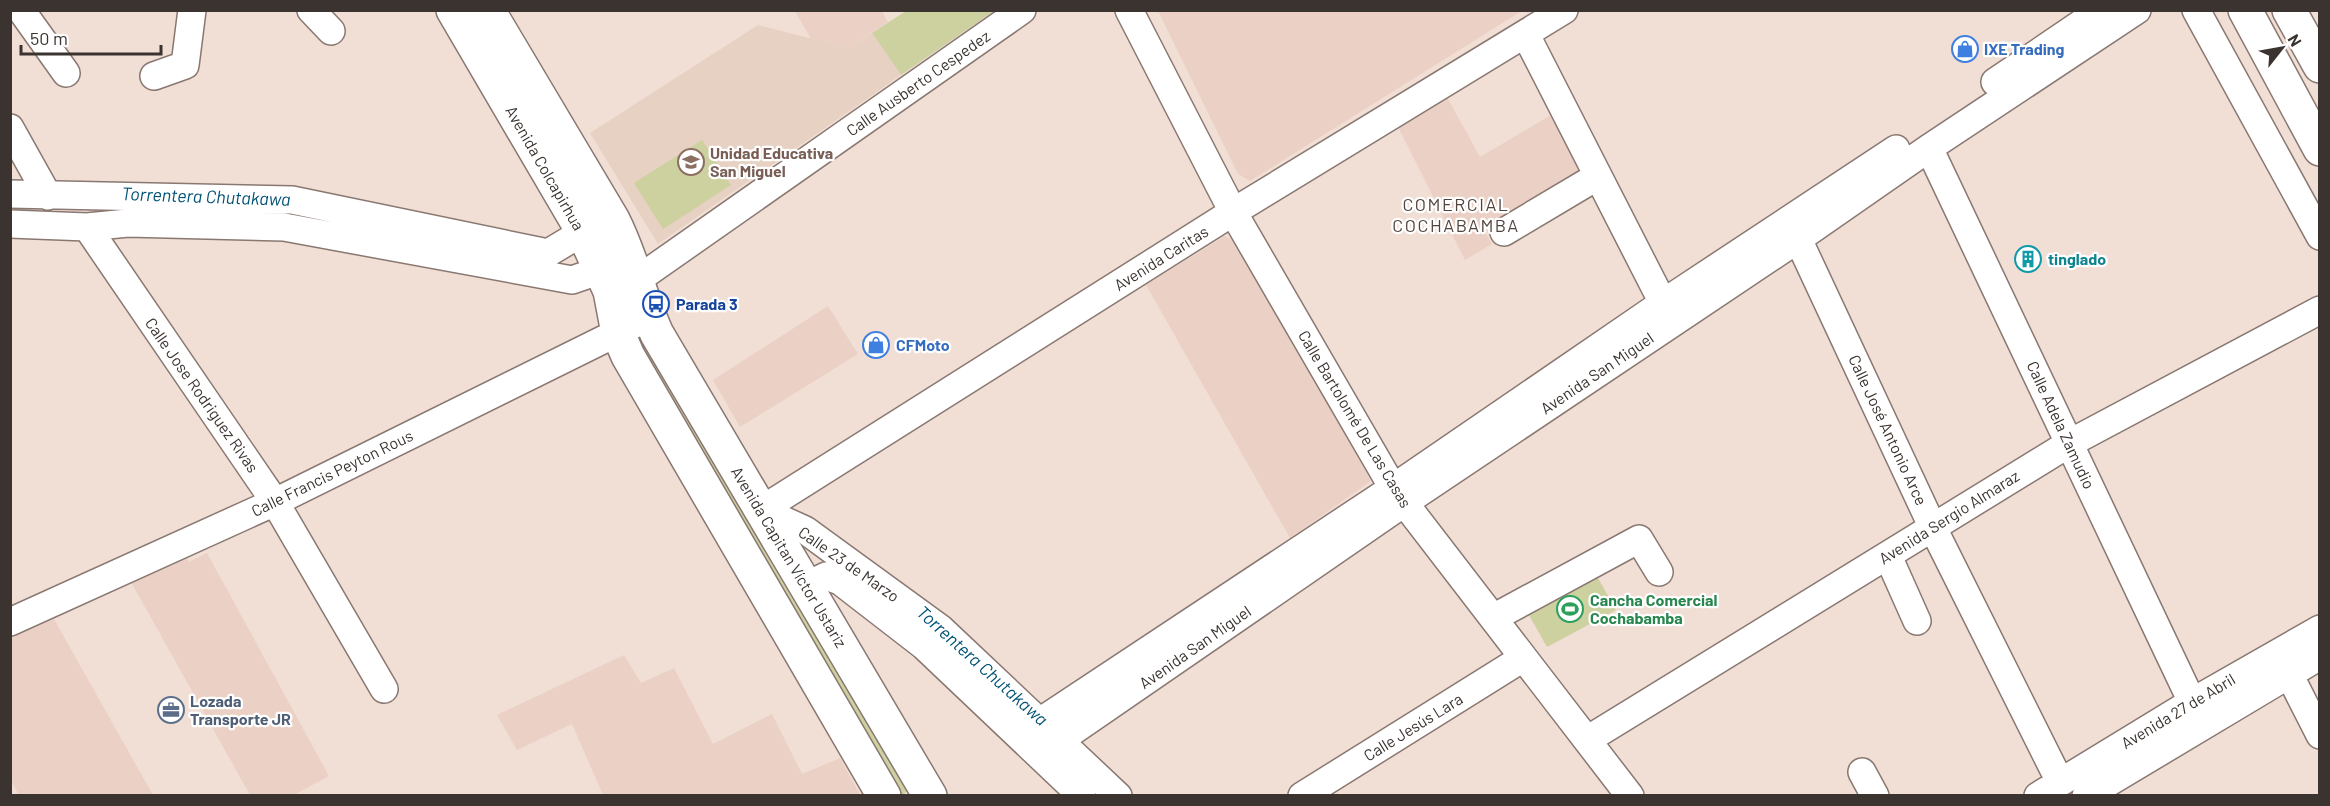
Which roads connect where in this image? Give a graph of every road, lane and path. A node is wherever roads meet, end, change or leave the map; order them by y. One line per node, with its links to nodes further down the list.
1 (21, 10): 17 (street)
2 (192, 10): 18 (street)
3 (310, 10): 14 (street)
4 (453, 10): 28 (main road, Avenida Colcapirhua)
5 (488, 10): 33 (main road, Avenida Colcapirhua)
6 (1022, 10): 33 (street, Calle Ausberto Cespedez)
7 (1129, 10): 25 (street, Calle Bartolomé De Las Casas)
8 (1564, 10): 15 (street, Avenida Caritas)
9 (2101, 10): 34 (street, Avenida San Miguel)
10 (2137, 10): 20 (street, Avenida San Miguel)
11 (2196, 10): 30 (street)
12 (2245, 10): 21 (main road)
13 (2289, 10): 16 (main road)
14 (331, 31)
15 (1526, 35): 22 (street); 25 (street, Avenida Caritas)
16 (2319, 66)
17 (66, 73)
18 (154, 76)
19 (10, 128): 24 (street)
20 (1929, 148): 31 (street, Avenida San Miguel); 38 (street, Calle Adela Zamudio)
21 (2319, 149)
22 (1598, 176): 29 (street); 34 (street)
23 (10, 194): 24 (street)
24 (48, 196): 28 (street)
25 (1233, 212): 39 (street, Calle Bartolomé De Las Casas); 41 (street, Avenida Caritas)
26 (10, 224): 27 (street)
27 (87, 227): 32 (street); 40 (street, Calle Jose Rodriguez Rivas)
28 (583, 232): 32 (main road, Avenida Colcapirhua)
29 (1504, 232)
30 (2319, 236)
31 (1798, 239): 39 (street, Avenida San Miguel); 42 (street, Calle José Antonio Arce)
32 (601, 270): 37 (main road, Avenida Colcapirhua)
33 (638, 280): 36 (main road, Avenida Colcapirhua)
34 (1663, 303): 39 (street, Avenida San Miguel)
35 (2319, 310): 38 (street, Avenida Sergio Almaraz)
36 (649, 317): 37 (street, Calle Francis Peyton Rous); 41 (main road, Avenida Capitan Víctor Ustariz)
37 (618, 333): 40 (street, Calle Francis Peyton Rous); 61 (main road)
38 (2070, 443): 42 (street, Avenida Sergio Almaraz); 54 (street, Calle Adela Zamudio)
39 (1398, 496): 46 (street, Calle Bartolomé De Las Casas); 55 (street, Avenida San Miguel); 57 (street, Avenida San Miguel)
40 (275, 502): 48 (street, Calle Francis Peyton Rous); 53 (street, Calle Jose Rodriguez Rivas)
41 (760, 510): 45 (main road, Avenida Capitan Víctor Ustariz); 55 (street, Calle 23 de Marzo)
42 (1933, 528): 43 (street, Avenida Sergio Almaraz); 60 (street, Calle José Antonio Arce)
43 (1888, 556): 47 (street); 58 (street, Avenida Sergio Almaraz)
44 (1659, 573): 46 (street)
45 (806, 586): 62 (main road, Avenida Capitan Víctor Ustariz); 63 (street)
46 (1493, 618): 51 (street, Calle Bartolomé De Las Casas)
47 (1917, 621)
48 (10, 622)
49 (2319, 628): 54 (street, Avenida 27 de Abril)
50 (2319, 656): 52 (street, Avenida 27 de Abril)
51 (1523, 658): 58 (street, Calle Bartolomé De Las Casas); 65 (street, Calle Jesús Lara)
52 (2289, 674): 56 (street); 68 (street, Avenida 27 de Abril)
53 (384, 689)
54 (2192, 702): 60 (street, Avenida 27 de Abril)
55 (1041, 721): 57 (street, Calle 23 de Marzo)
56 (2319, 735)
57 (1060, 740): 64 (street, Calle 23 de Marzo)
58 (1587, 740): 66 (street, Calle Bartolomé De Las Casas)
59 (1862, 772): 67 (street)
60 (2049, 789)
61 (884, 795)
62 (930, 795)
63 (1082, 795)
64 (1118, 795)
65 (1302, 795)
66 (1630, 795)
67 (1875, 795)
68 (2086, 795)

